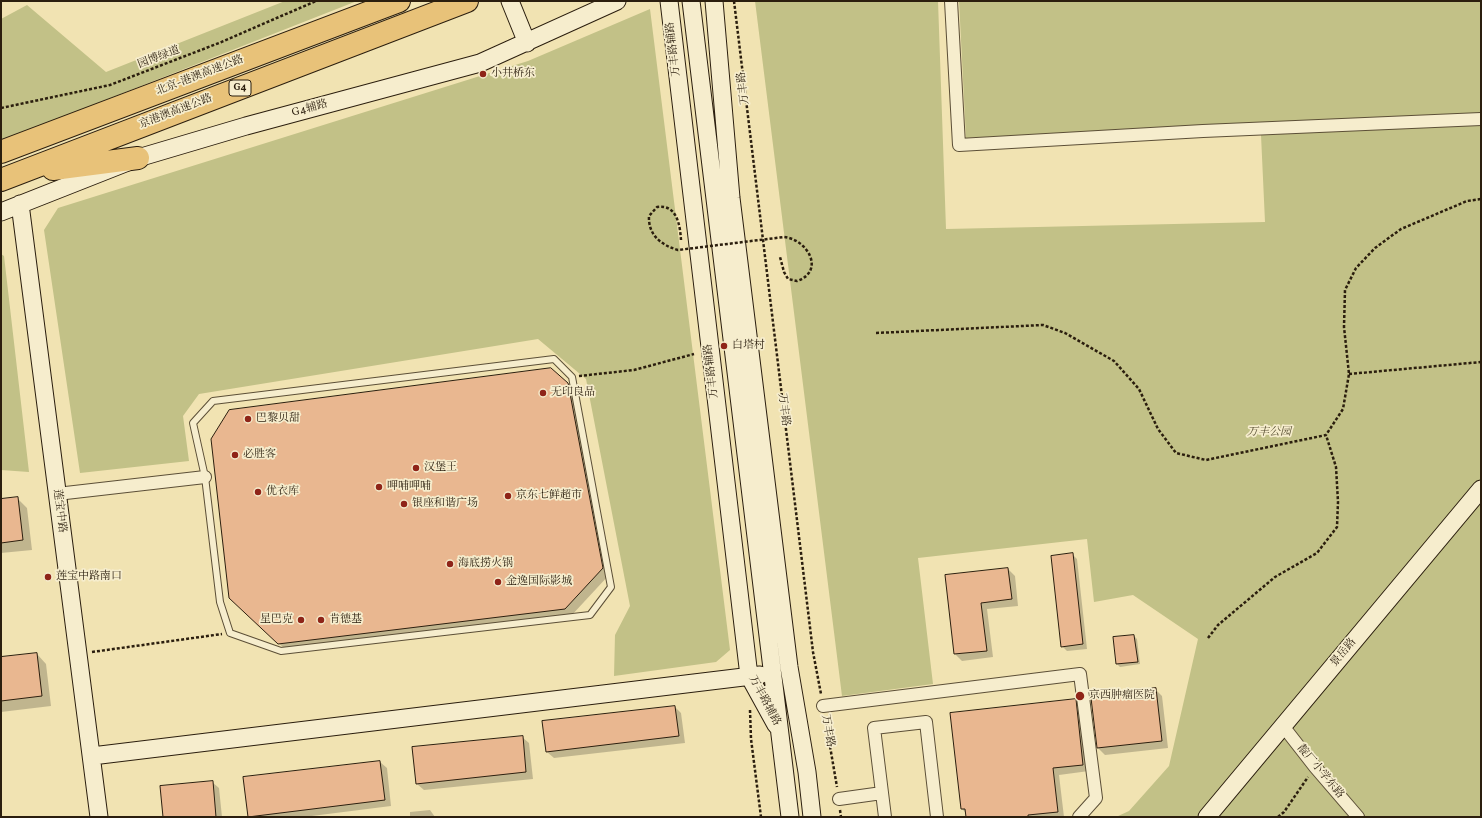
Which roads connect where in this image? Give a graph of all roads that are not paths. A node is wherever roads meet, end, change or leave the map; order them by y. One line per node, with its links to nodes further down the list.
1 (398, 1): 11 (highway, 北京-港澳高速公路 / G4)
2 (510, 1): 9 (street)
3 (617, 1): 9 (street, G4辅路)
4 (669, 1): 20 (street, 万丰路辅路)
5 (691, 1): 19 (street)
6 (714, 1): 29 (street, 万丰路)
7 (951, 1): 10 (street)
8 (465, 2): 13 (highway, 京港澳高速公路 / G4)
9 (527, 43): 12 (street, G4辅路)
10 (1481, 119)
11 (1, 152)
12 (138, 158): 13 (highway); 14 (street, G4辅路)
13 (8, 177)
14 (20, 204): 15 (street, G4辅路); 18 (street, 莲宝中路)
15 (1, 212)
16 (205, 477): 16 (lane); 18 (street)
17 (1481, 489): 22 (street, 景岳路)
18 (57, 494): 24 (street, 莲宝中路)
19 (774, 674): 20 (street); 23 (street)
20 (749, 676): 23 (street, 万丰路辅路); 24 (street)
21 (823, 706): 32 (street)
22 (1283, 726): 33 (street, 景岳路); 34 (street, 靛厂小学东路)
23 (781, 733): 28 (street)
24 (92, 756): 27 (street, 莲宝中路)
25 (882, 793): 26 (street); 30 (street); 31 (street)
26 (839, 799)
27 (99, 817)
28 (790, 817)
29 (812, 817)
30 (885, 817)
31 (937, 817)
32 (1079, 817)
33 (1207, 817)
34 (1358, 817)

